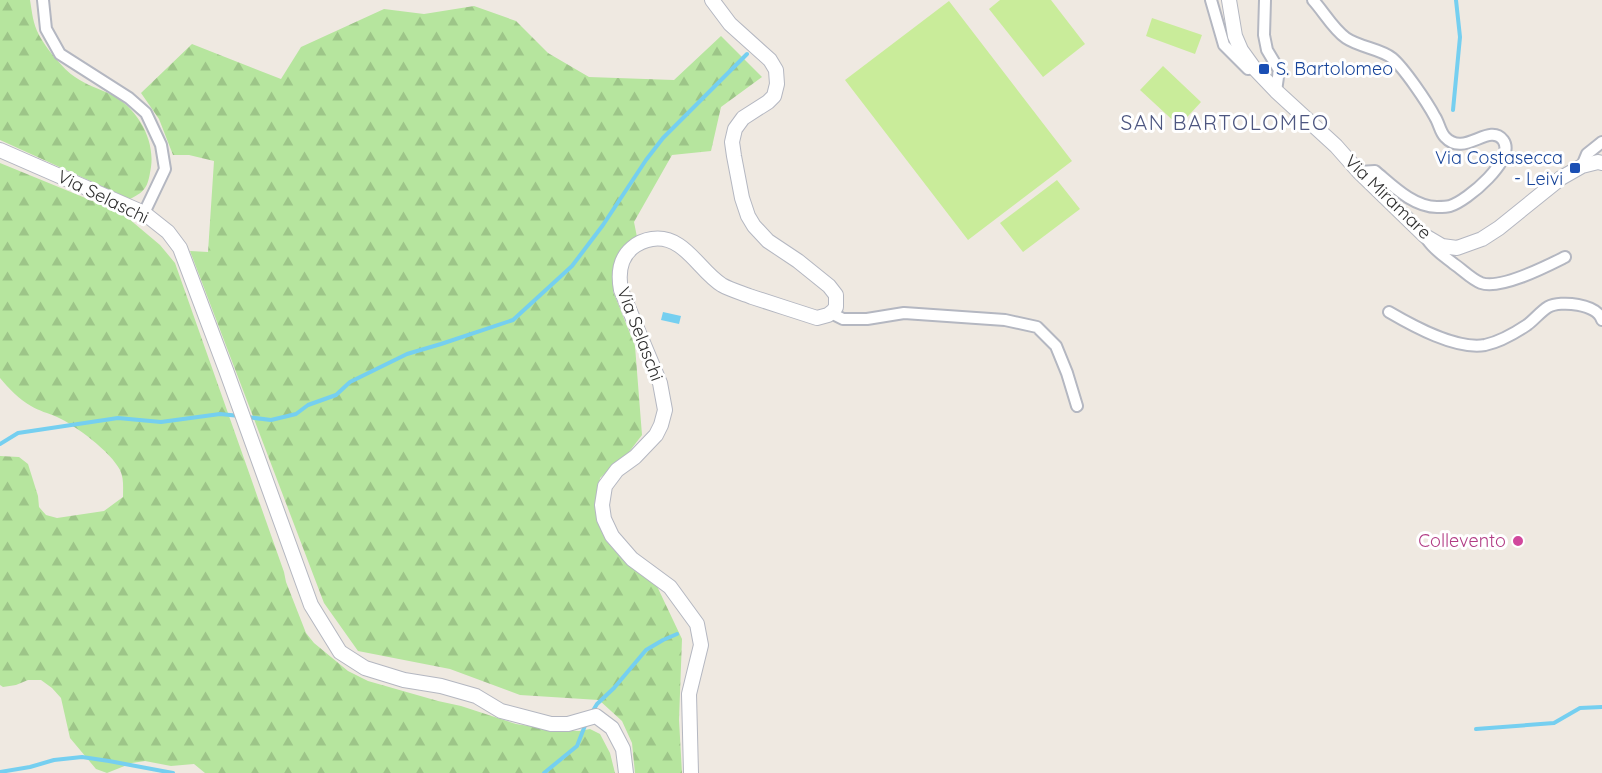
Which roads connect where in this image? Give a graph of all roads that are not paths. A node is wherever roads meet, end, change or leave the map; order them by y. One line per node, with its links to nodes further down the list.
1 (43, 0): 14 (street)
2 (712, 0): 18 (street)
3 (1211, 0): 7 (street)
4 (1229, 0): 7 (street, Via Miramare)
5 (1265, 0): 8 (street)
6 (1313, 0): 13 (street)
7 (1254, 68): 8 (street, Via Miramare)
8 (1276, 91): 13 (street, Via Miramare)
9 (1602, 142): 12 (street)
10 (0, 150): 14 (street, Via Selaschi)
11 (1602, 163): 12 (street, Via Miramare)
12 (1582, 166): 15 (street, Via Miramare)
13 (1359, 172): 15 (street, Via Miramare)
14 (144, 213): 21 (street, Via Selaschi)
15 (1425, 236): 16 (street)
16 (1565, 257)
17 (1389, 312): 19 (street)
18 (831, 313): 20 (street); 22 (street, Via Selaschi)
19 (1602, 320)
20 (1077, 406)
21 (626, 773)
22 (691, 773)

